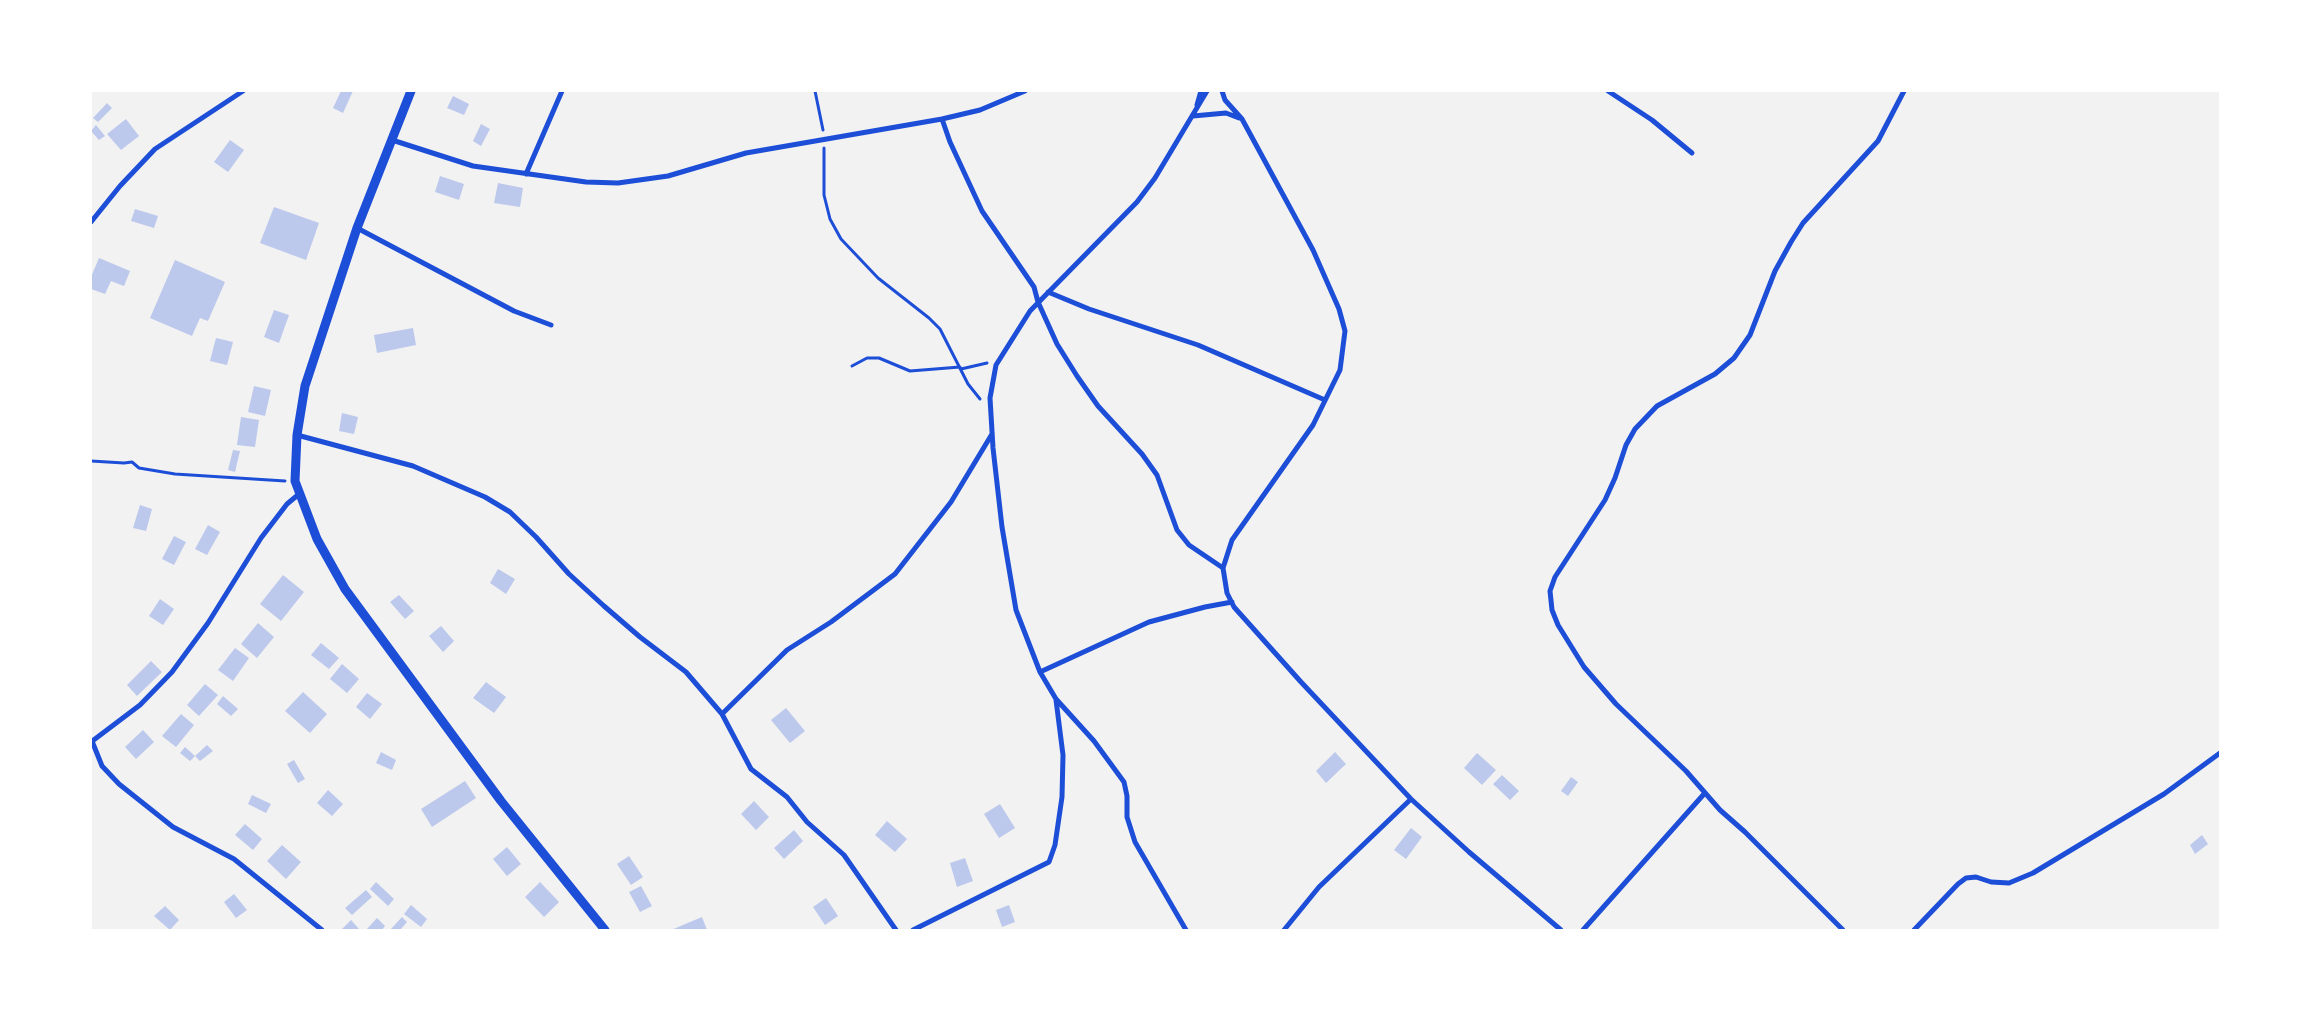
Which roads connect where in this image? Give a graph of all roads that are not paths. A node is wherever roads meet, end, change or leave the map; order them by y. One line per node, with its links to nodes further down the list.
1 (242, 91): 16 (street)
2 (411, 91): 13 (street)
3 (562, 91): 15 (street)
4 (1025, 91): 11 (street)
5 (1201, 91): 10 (street)
6 (1207, 91): 10 (street)
7 (1222, 91): 12 (street)
8 (1608, 91): 14 (street)
9 (1904, 91): 32 (street)
10 (1193, 116): 12 (street); 18 (street)
11 (942, 119): 15 (street); 19 (street)
12 (1242, 119): 21 (street)
13 (392, 140): 15 (street); 17 (street)
14 (1692, 153)
15 (526, 174)
16 (91, 222)
17 (357, 228): 20 (street); 23 (street)
18 (1048, 292): 19 (street); 21 (street)
19 (1038, 302): 22 (street); 25 (street)
20 (551, 325)
21 (1325, 400): 25 (street)
22 (992, 434): 27 (street); 29 (street)
23 (297, 435): 24 (street); 29 (street)
24 (299, 494): 30 (street); 35 (street)
25 (1223, 568): 26 (street)
26 (1232, 602): 27 (street); 33 (street)
27 (1040, 672): 28 (street)
28 (1056, 699): 37 (street); 38 (street)
29 (722, 714): 36 (street)
30 (92, 741): 34 (street)
31 (2220, 754): 43 (street)
32 (1704, 794): 41 (street); 42 (street)
33 (1411, 799): 39 (street); 40 (street)
34 (322, 930)
35 (605, 930)
36 (896, 930)
37 (913, 930)
38 (1186, 930)
39 (1284, 930)
40 (1561, 930)
41 (1583, 930)
42 (1843, 930)
43 (1914, 930)

